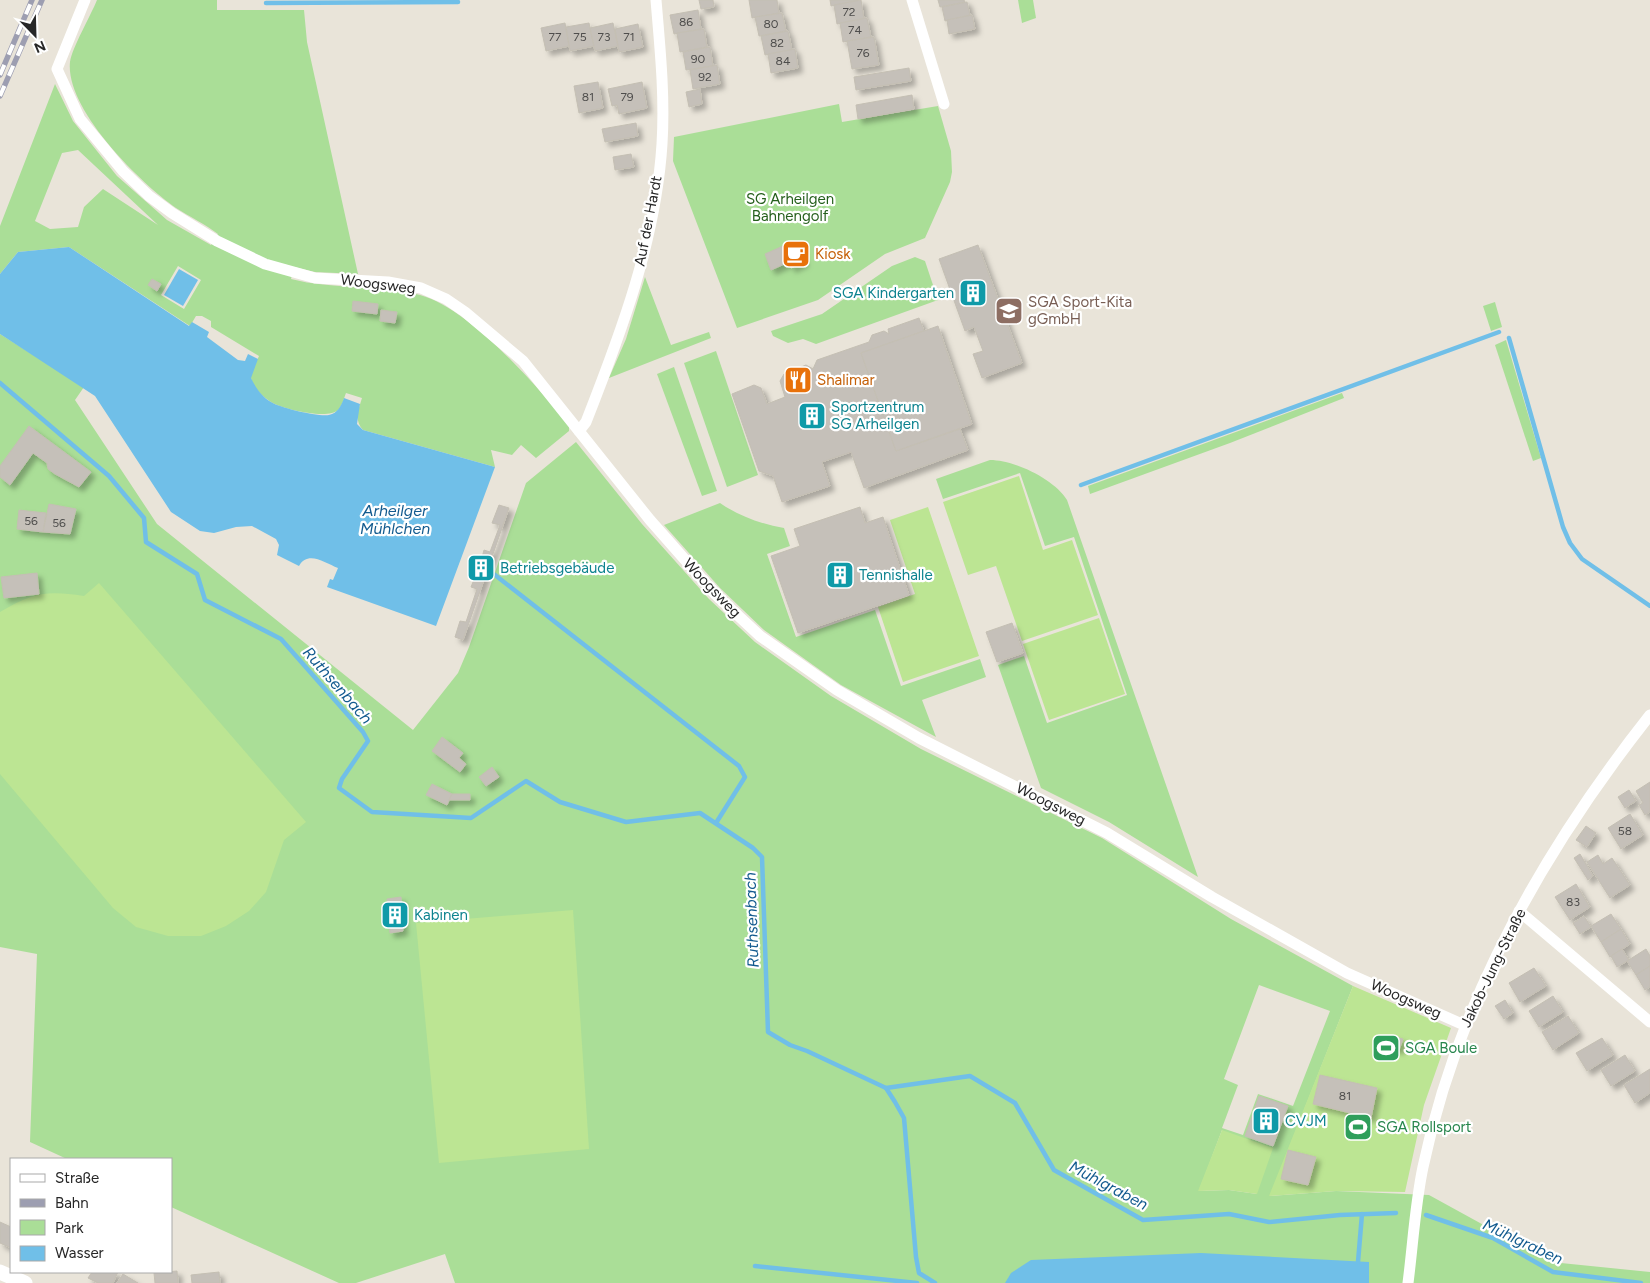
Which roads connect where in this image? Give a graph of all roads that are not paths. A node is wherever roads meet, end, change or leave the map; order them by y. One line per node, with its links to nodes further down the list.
1 (86, 0): 5 (street, Woogsweg)
2 (656, 0): 5 (street, Auf der Hardt)
3 (912, 0): 4 (street)
4 (944, 104)
5 (579, 431): 9 (street, Woogsweg)
6 (1650, 715): 7 (street, Jakob-Jung-Straße)
7 (1519, 911): 8 (street); 9 (street, Jakob-Jung-Straße)
8 (1650, 1022)
9 (1464, 1025): 12 (street, Jakob-Jung-Straße)
10 (0, 1272): 11 (street)
11 (25, 1283)
12 (1408, 1283)

